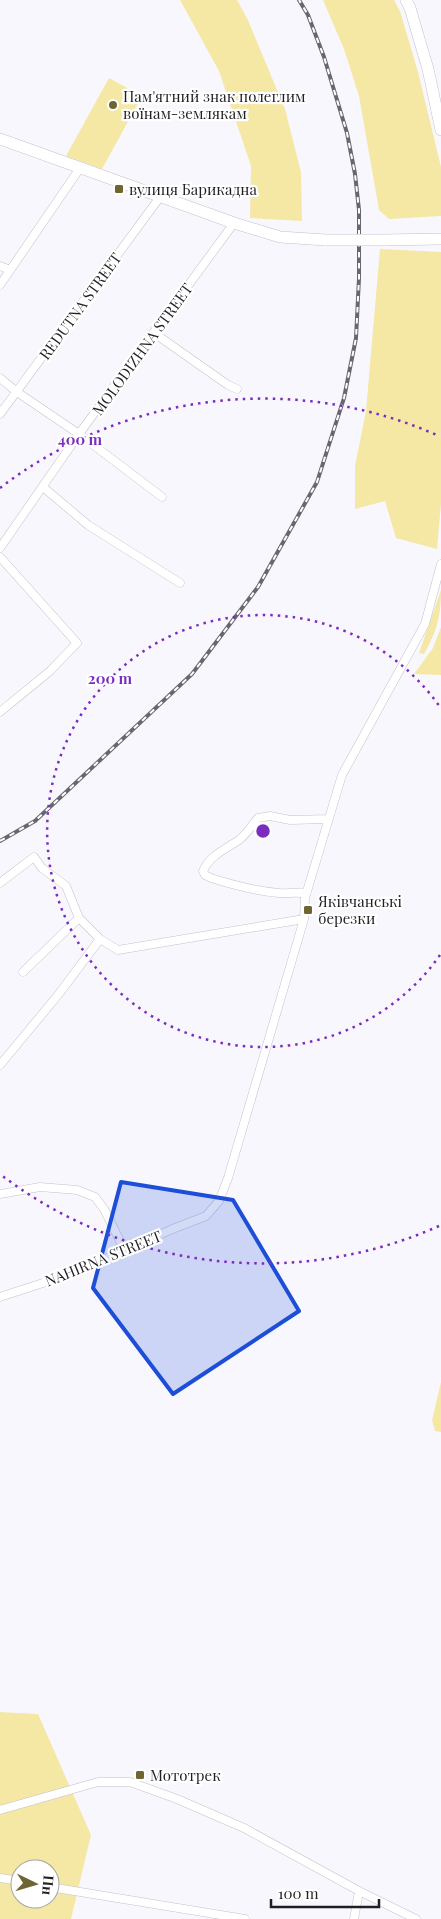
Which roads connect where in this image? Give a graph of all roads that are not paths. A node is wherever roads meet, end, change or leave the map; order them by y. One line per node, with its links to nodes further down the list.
1 (406, 0): 2 (street)
2 (441, 130)
3 (0, 139): 4 (street)
4 (80, 168): 5 (street); 9 (street)
5 (160, 197): 6 (street); 14 (street, REDUTNA STREET)
6 (234, 223): 7 (street, bridge); 11 (street, MOLODIZHNA STREET)
7 (441, 239)
8 (0, 266): 9 (street)
9 (10, 270): 10 (street)
10 (0, 285)
11 (154, 333): 13 (street); 16 (street, MOLODIZHNA STREET)
12 (0, 378): 14 (street)
13 (237, 389)
14 (17, 392): 15 (street, REDUTNA STREET); 16 (street)
15 (0, 414)
16 (79, 434): 17 (street, MOLODIZHNA STREET); 18 (street)
17 (43, 487): 19 (street, MOLODIZHNA STREET); 22 (street)
18 (162, 497)
19 (0, 548)
20 (0, 557): 23 (street)
21 (441, 564): 24 (street)
22 (180, 583)
23 (0, 712)
24 (328, 819): 26 (street); 26 (street)
25 (0, 883): 27 (street)
26 (306, 894): 28 (street)
27 (78, 918): 29 (street); 30 (street)
28 (304, 918): 29 (street); 33 (street, NAHIRNA STREET)
29 (100, 939): 31 (street)
30 (24, 972)
31 (0, 1066)
32 (0, 1194): 33 (street)
33 (125, 1252): 34 (street, NAHIRNA STREET)
34 (0, 1297)
35 (0, 1810): 37 (street)
36 (60, 1889): 38 (street)
37 (359, 1891): 39 (street); 40 (street)
38 (245, 1919)
39 (354, 1919)
40 (416, 1919)

